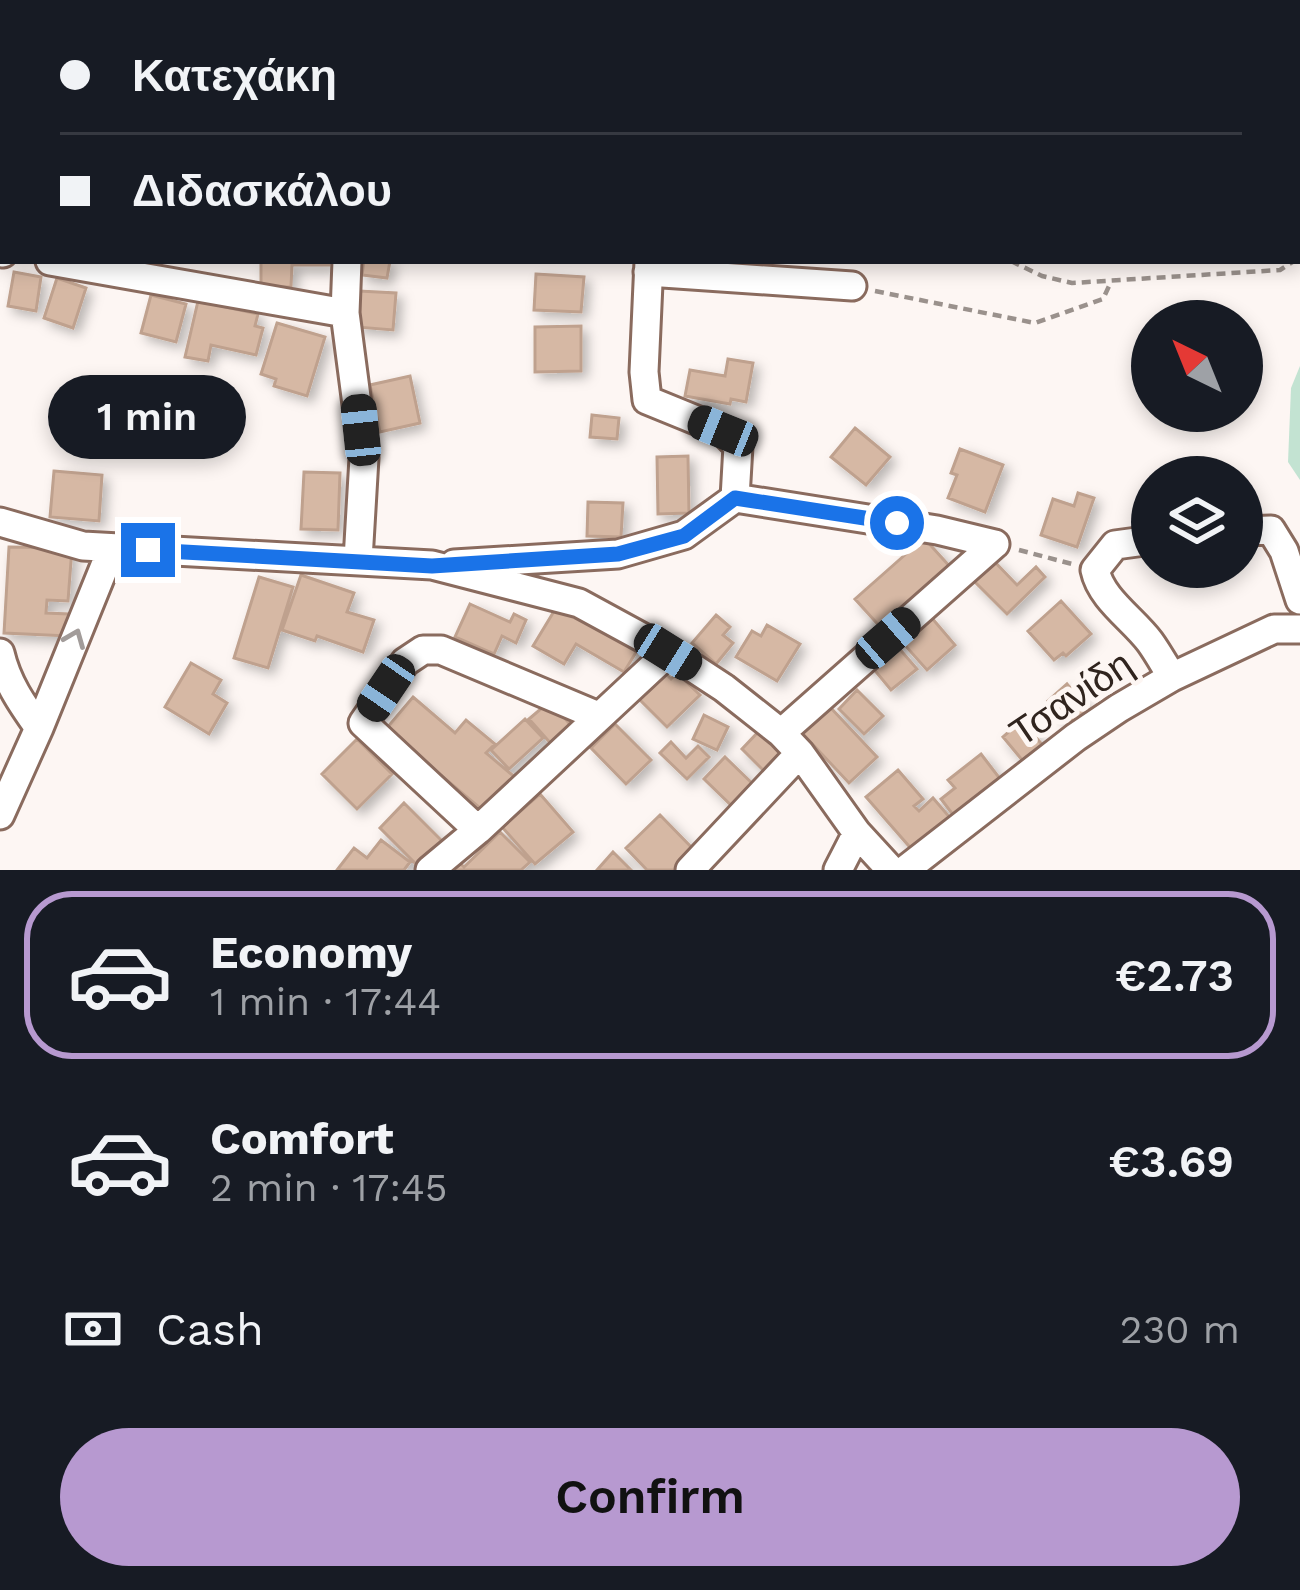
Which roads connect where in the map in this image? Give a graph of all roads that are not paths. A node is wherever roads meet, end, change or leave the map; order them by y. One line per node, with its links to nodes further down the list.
1 (67, 264): 5 (street)
2 (347, 264): 5 (street)
3 (649, 266): 4 (street); 6 (street)
4 (852, 286)
5 (345, 313): 11 (street)
6 (735, 498): 12 (street); 20 (street)
7 (0, 522): 10 (street)
8 (1263, 530): 13 (street)
9 (1131, 543): 17 (street)
10 (112, 548): 11 (street); 19 (street, one-way to 10)
11 (358, 560): 12 (street)
12 (432, 566): 15 (street)
13 (1300, 600)
14 (1300, 629): 17 (street, Τσανίδη)
15 (668, 652): 18 (street); 20 (street)
16 (0, 653): 19 (street)
17 (1172, 677): 28 (street, Τσανίδη)
18 (598, 716): 22 (street); 22 (street)
19 (39, 728): 21 (street)
20 (791, 743): 23 (street); 25 (street)
21 (0, 814)
22 (478, 830): 24 (street)
23 (856, 833): 26 (street); 27 (street)
24 (430, 870)
25 (690, 870)
26 (838, 870)
27 (891, 870)
28 (905, 870)

